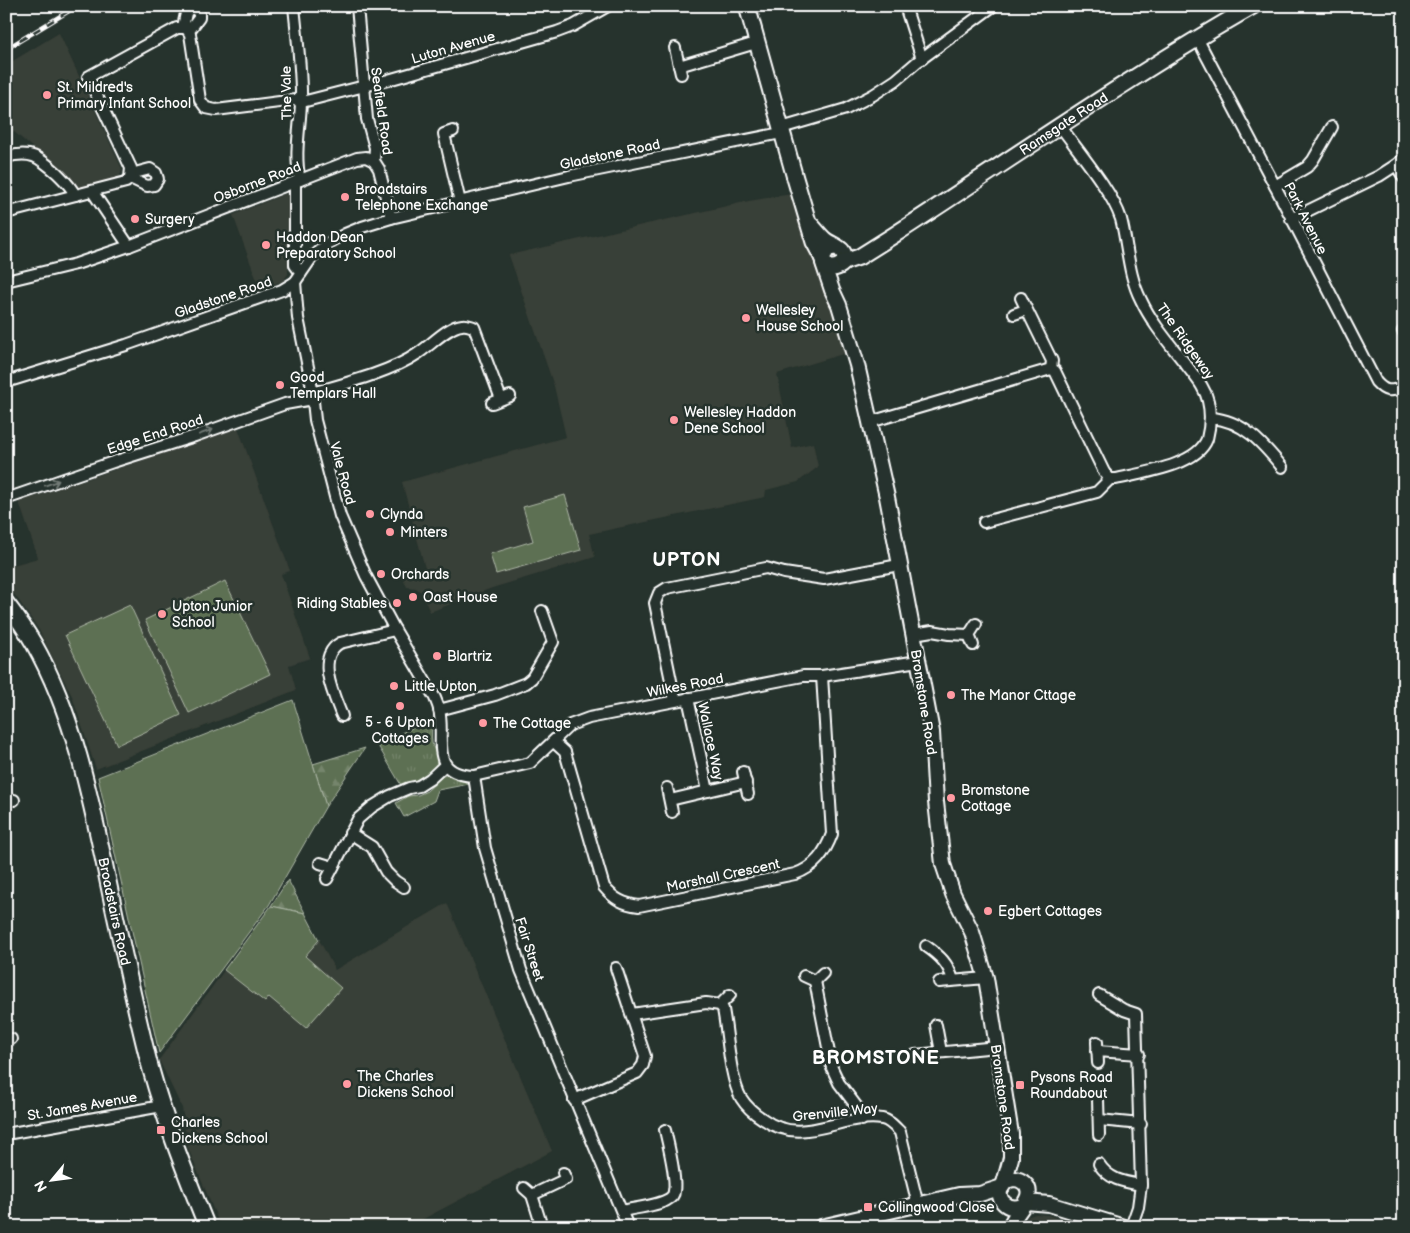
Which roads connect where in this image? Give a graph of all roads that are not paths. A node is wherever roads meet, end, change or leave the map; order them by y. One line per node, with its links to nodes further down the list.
1 (294, 6): 13 (street, The Vale)
2 (357, 6): 12 (street, Seafield Road)
3 (608, 6): 12 (street, Luton Avenue)
4 (747, 6): 9 (main road)
5 (904, 6): 11 (street)
6 (993, 6): 11 (street, Gladstone Road)
7 (1254, 6): 8 (main road, Ramsgate Road)
8 (1197, 38): 14 (main road, Ramsgate Road); 23 (street, Park Avenue)
9 (756, 43): 10 (street); 16 (main road)
10 (675, 48)
11 (922, 59): 16 (street, Gladstone Road)
12 (364, 86): 13 (street, Luton Avenue); 19 (street, Seafield Road)
13 (301, 101): 22 (street, The Vale); 24 (street, Luton Avenue)
14 (1061, 126): 32 (main road, Ramsgate Road); 45 (street, The Ridgeway)
15 (1332, 127): 23 (street)
16 (785, 130): 26 (street, Gladstone Road); 30 (main road)
17 (454, 131): 26 (street)
18 (6, 157): 25 (street)
19 (374, 161): 22 (street, Osborne Road); 28 (street, Seafield Road)
20 (1400, 162): 21 (street); 29 (street)
21 (1404, 178)
22 (298, 181): 31 (street, Osborne Road); 34 (street, Vale Road)
23 (1275, 186): 29 (street, Park Avenue)
24 (92, 190): 25 (street); 31 (street)
25 (75, 195): 27 (street)
26 (460, 202): 28 (street, Gladstone Road)
27 (6, 213)
28 (392, 218): 34 (street, Gladstone Road)
29 (1291, 219): 42 (street, Park Avenue)
30 (810, 224): 32 (main road); 33 (main road)
31 (130, 246): 35 (street, Osborne Road)
32 (840, 257): 33 (main road); 37 (street, Bromstone Road)
33 (823, 260): 37 (street, Bromstone Road)
34 (298, 277): 41 (street, Gladstone Road); 43 (street, Vale Road)
35 (6, 281)
36 (1021, 298): 38 (street)
37 (840, 304): 46 (street, Bromstone Road)
38 (1026, 310): 39 (street); 40 (street)
39 (1014, 314)
40 (1051, 369): 46 (street); 48 (street)
41 (6, 382)
42 (1404, 388)
43 (312, 396): 44 (street, Edge End Road); 49 (street, Edge End Road, one-way to 43); 55 (street, Vale Road)
44 (501, 399)
45 (1211, 418): 47 (street); 48 (street, The Ridgeway)
46 (870, 422): 51 (street, Bromstone Road)
47 (1282, 468)
48 (1110, 479): 50 (street)
49 (6, 499)
50 (984, 522)
51 (899, 564): 56 (street, Bromstone Road); 62 (street)
52 (6, 603): 98 (main road, Broadstairs Road)
53 (542, 611): 63 (street)
54 (976, 624): 57 (street)
55 (395, 630): 63 (street, Vale Road); 64 (street)
56 (914, 634): 57 (street); 59 (street, Bromstone Road)
57 (969, 635): 58 (street)
58 (974, 645)
59 (918, 661): 60 (street, Wilkes Road); 83 (street, Bromstone Road)
60 (822, 676): 61 (street, Wilkes Road); 65 (street, Marshall Crescent)
61 (688, 698): 62 (street, Wilkes Road); 71 (street, Wallace Way)
62 (675, 700): 65 (street, Wilkes Road)
63 (439, 710): 66 (street)
64 (337, 711)
65 (554, 742): 68 (street, Wilkes Road)
66 (445, 765): 68 (street); 75 (street)
67 (743, 772): 69 (street, Wallace Way)
68 (474, 776): 97 (street, Fair Street)
69 (746, 782): 71 (street, Wallace Way); 72 (street, Wallace Way)
70 (667, 788): 73 (street)
71 (708, 791): 73 (street, Wallace Way)
72 (748, 794)
73 (670, 800): 74 (street)
74 (672, 812)
75 (350, 833): 77 (street); 79 (street)
76 (320, 863): 77 (street)
77 (333, 867): 78 (street)
78 (327, 879)
79 (404, 887)
80 (926, 946): 84 (street)
81 (617, 968): 89 (street)
82 (804, 976): 99 (street)
83 (986, 978): 84 (street); 91 (street, Bromstone Road)
84 (953, 980): 85 (street)
85 (939, 982)
86 (730, 995): 88 (street)
87 (1099, 995): 93 (street)
88 (720, 1005): 89 (street); 99 (street, Grenville Way)
89 (632, 1014): 97 (street)
90 (936, 1025): 92 (street)
91 (997, 1047): 92 (street); 105 (street, Bromstone Road)
92 (941, 1052): 94 (street)
93 (1139, 1054): 95 (street); 101 (street)
94 (915, 1055)
95 (1098, 1063)
96 (1098, 1098): 100 (street)
97 (574, 1100): 114 (street, Fair Street)
98 (162, 1106): 103 (street, St. James Avenue); 115 (main road, Broadstairs Road)
99 (862, 1120): 113 (street, Grenville Way)
100 (1099, 1120): 101 (street); 104 (street)
101 (1140, 1124): 108 (street)
102 (665, 1130): 114 (street)
103 (6, 1134)
104 (1099, 1135)
105 (1011, 1158): 110 (street, Bromstone Road); 111 (street, Bromstone Road)
106 (1099, 1164): 108 (street)
107 (562, 1173): 112 (street)
108 (1141, 1185): 121 (street)
109 (524, 1188): 112 (street)
110 (1003, 1194): 111 (street); 111 (street); 113 (street); 119 (street, Bromstone Road)
111 (1024, 1194): 119 (street); 120 (street)
112 (532, 1195): 116 (street)
113 (918, 1205): 118 (street)
114 (622, 1211): 117 (street, Fair Street)
115 (207, 1227)
116 (542, 1227)
117 (628, 1227)
118 (822, 1227)
119 (1008, 1227)
120 (1124, 1227)
121 (1131, 1227)

